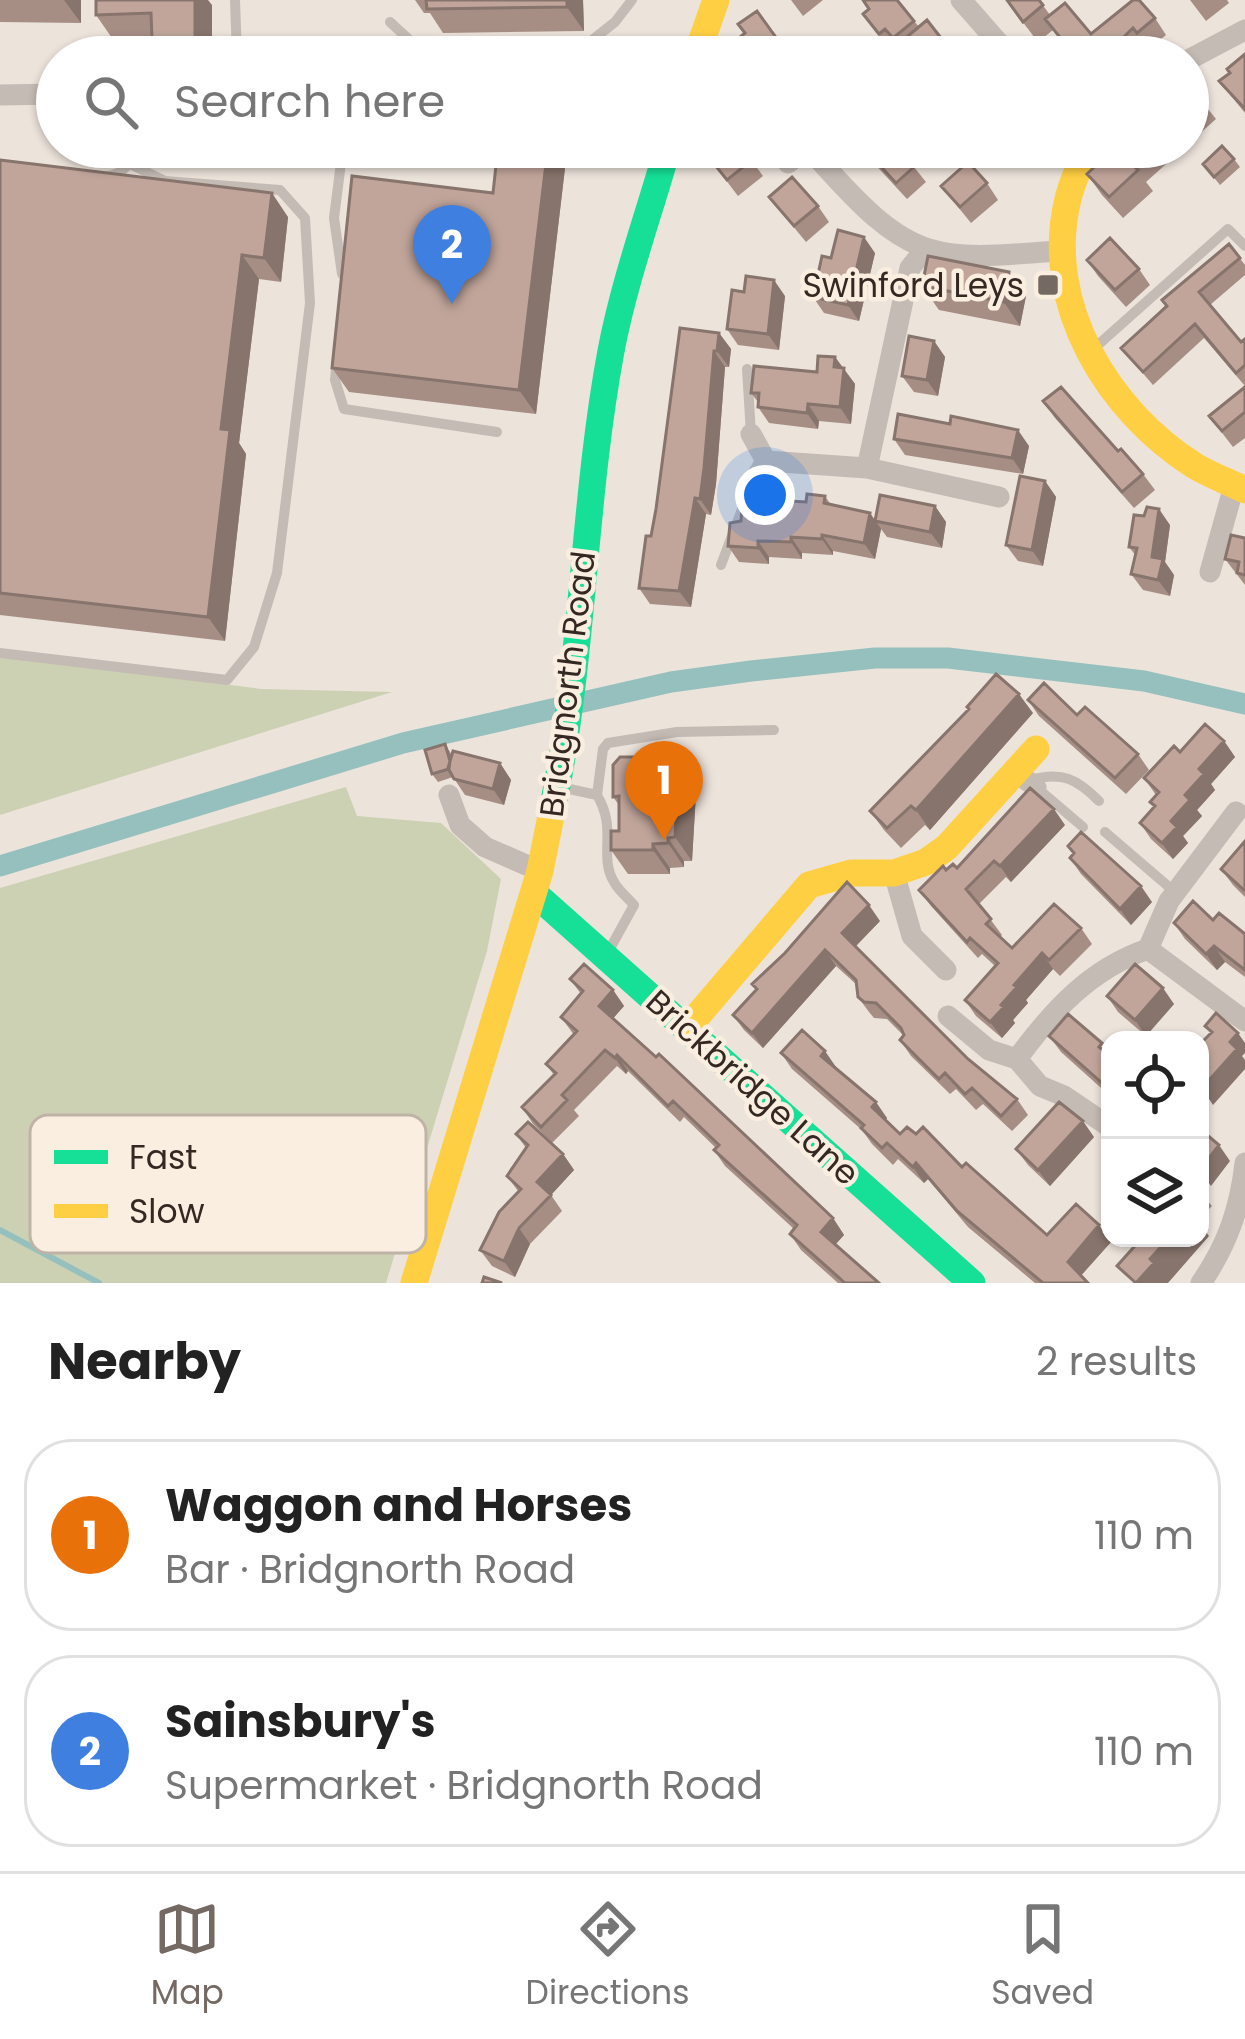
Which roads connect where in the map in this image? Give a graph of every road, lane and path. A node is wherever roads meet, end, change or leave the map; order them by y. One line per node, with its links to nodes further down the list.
1 (235, 0): 7 (lane)
2 (632, 0): 9 (lane)
3 (716, 0): 10 (street)
4 (961, 0): 11 (street)
5 (390, 22): 8 (lane)
6 (1245, 30): 12 (street)
7 (236, 36)
8 (404, 36)
9 (598, 36)
10 (703, 36)
11 (993, 36)
12 (1209, 49)
13 (0, 94): 14 (street)
14 (36, 94)
15 (126, 168): 21 (lane)
16 (138, 168): 40 (lane)
17 (341, 168): 22 (lane)
18 (661, 168): 44 (street, Bridgnorth Road)
19 (827, 168): 25 (street)
20 (1079, 168): 26 (street)
21 (92, 177)
22 (339, 183): 23 (lane); 27 (lane)
23 (362, 186)
24 (1245, 246): 29 (lane)
25 (926, 248): 26 (street); 34 (street)
26 (1060, 251): 29 (street)
27 (342, 287)
28 (338, 346): 31 (lane)
29 (1088, 354): 36 (street)
30 (747, 369): 32 (lane)
31 (497, 432)
32 (751, 434): 33 (street)
33 (766, 461): 34 (street); 35 (street)
34 (867, 468): 37 (street)
35 (750, 488): 38 (lane)
36 (1239, 488): 39 (street)
37 (999, 497)
38 (721, 565)
39 (1210, 572)
40 (0, 653)
41 (774, 730): 46 (lane)
42 (1036, 749): 43 (street)
43 (1026, 780): 47 (lane); 49 (lane); 51 (street)
44 (557, 786): 46 (lane); 52 (street, Bridgnorth Road)
45 (449, 795): 52 (street)
46 (597, 795): 55 (lane)
47 (1099, 801)
48 (1236, 807): 53 (street)
49 (1083, 827)
50 (1106, 832): 53 (lane)
51 (894, 873): 56 (street); 59 (street)
52 (537, 882): 55 (street, Brickbridge Lane); 63 (street, Bridgnorth Road)
53 (1175, 892): 54 (street)
54 (1148, 949): 58 (street); 60 (street)
55 (605, 956): 59 (street, Brickbridge Lane)
56 (946, 970)
57 (948, 1016): 60 (street)
58 (1245, 1021)
59 (688, 1027): 66 (street, Brickbridge Lane)
60 (1017, 1059): 61 (street)
61 (1101, 1121)
62 (1245, 1163): 67 (street)
63 (426, 1244)
64 (423, 1253): 65 (street, Bridgnorth Road)
65 (414, 1283)
66 (971, 1283)
67 (1202, 1283)

